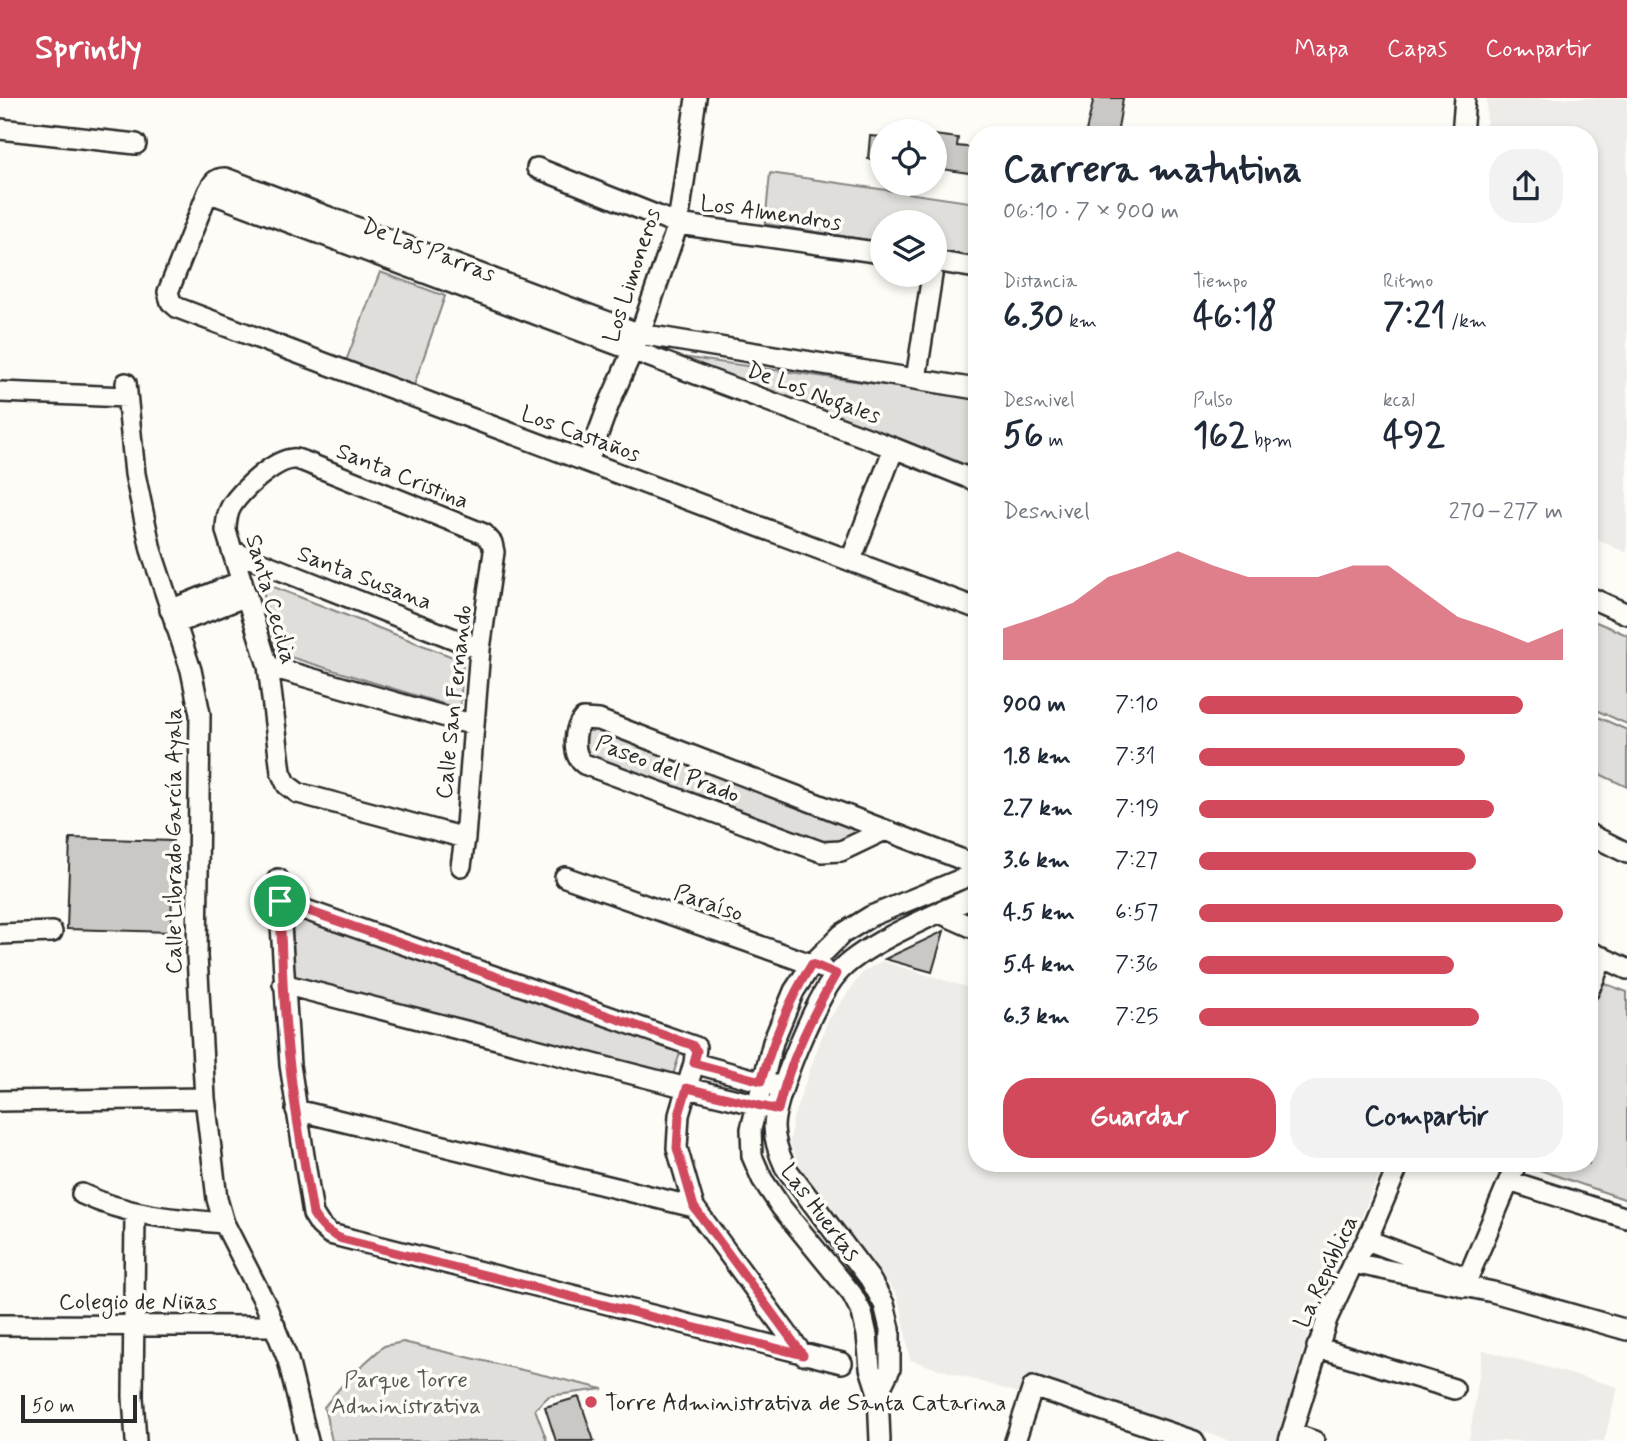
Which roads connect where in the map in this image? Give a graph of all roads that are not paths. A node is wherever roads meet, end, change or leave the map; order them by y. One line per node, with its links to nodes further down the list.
1 (696, 98): 7 (street, Los Limoneros)
2 (1465, 98): 3 (street)
3 (1463, 126)
4 (0, 129): 5 (street)
5 (136, 144)
6 (537, 168): 7 (street, Los Almendros)
7 (678, 224): 8 (street, Los Almendros); 13 (street, Los Limoneros)
8 (870, 251)
9 (947, 263): 10 (street)
10 (968, 267)
11 (930, 287): 14 (street)
12 (170, 302): 13 (street, De Las Parras); 19 (street, Los Castaños)
13 (636, 342): 14 (street, De Los Nogales); 17 (street, De Los Nogales); 19 (street, Los Limoneros)
14 (916, 379): 15 (street, De Los Nogales)
15 (968, 388)
16 (0, 392): 28 (street, Calle Librado García Ayala)
17 (894, 447): 20 (street, De Los Nogales); 23 (street)
18 (293, 458): 21 (street, Santa Cristina); 22 (street, Santa Cecilia)
19 (588, 461): 23 (street, Los Castaños)
20 (968, 478)
21 (492, 543): 29 (street, Calle San Fernando)
22 (232, 551): 24 (street, Santa Cecilia); 29 (street, Santa Susana)
23 (851, 560): 26 (street, Los Castaños)
24 (244, 588): 28 (street); 30 (street, Santa Cecilia)
25 (1598, 601): 27 (street)
26 (968, 605)
27 (1627, 614)
28 (172, 617): 56 (street, Calle Librado García Ayala)
29 (481, 649): 31 (street, Calle San Fernando)
30 (268, 666): 31 (street); 33 (street, Santa Cecilia)
31 (474, 725): 33 (street, Calle San Fernando)
32 (886, 830): 32 (street, Paseo del Prado); 36 (street, Paseo del Prado)
33 (465, 838): 37 (street, Calle San Fernando)
34 (1598, 838): 35 (street)
35 (1627, 853)
36 (968, 863)
37 (461, 866)
38 (968, 876): 48 (street, Las Huertas)
39 (565, 877): 48 (street, Paraíso)
40 (278, 879): 42 (street)
41 (968, 900): 43 (street, Las Huertas)
42 (280, 901): 51 (street); 52 (street)
43 (940, 913): 44 (street); 50 (street, Las Huertas)
44 (968, 925)
45 (52, 932): 46 (street)
46 (0, 934)
47 (1598, 955): 49 (street)
48 (812, 964): 50 (street, Paraíso); 53 (street, Las Huertas)
49 (1627, 969)
50 (836, 974): 55 (street, Las Huertas)
51 (283, 984): 54 (street); 59 (street)
52 (694, 1063): 53 (street); 54 (street)
53 (761, 1081): 55 (street); 58 (street, Las Huertas)
54 (687, 1088): 58 (street); 64 (street)
55 (783, 1088): 60 (street, Las Huertas)
56 (205, 1098): 57 (street); 67 (street, Calle Librado García Ayala)
57 (0, 1101)
58 (756, 1104): 60 (street); 79 (street, Las Huertas)
59 (296, 1110): 64 (street); 76 (street)
60 (778, 1110): 79 (street, Las Huertas)
61 (1396, 1172): 68 (street, La República)
62 (1512, 1172): 66 (street); 70 (street)
63 (82, 1194): 65 (street)
64 (694, 1207): 76 (street)
65 (135, 1214): 67 (street); 72 (street)
66 (1627, 1218)
67 (225, 1223): 73 (street, Calle Librado García Ayala)
68 (1367, 1240): 69 (street, La República); 70 (street)
69 (1353, 1263): 70 (street); 75 (street, La República)
70 (1466, 1282): 74 (street)
71 (0, 1325): 72 (street, Colegio de Niñas)
72 (134, 1325): 73 (street, Colegio de Niñas); 81 (street)
73 (275, 1326): 82 (street, Calle Librado García Ayala)
74 (1627, 1330)
75 (1317, 1347): 78 (street); 80 (street, La República)
76 (803, 1355): 77 (street)
77 (842, 1363)
78 (1454, 1389)
79 (878, 1393): 83 (street, Las Huertas)
80 (1290, 1437): 86 (street)
81 (135, 1441)
82 (308, 1441)
83 (880, 1441)
84 (1014, 1441): 85 (street)
85 (1194, 1441)
86 (1314, 1441)

